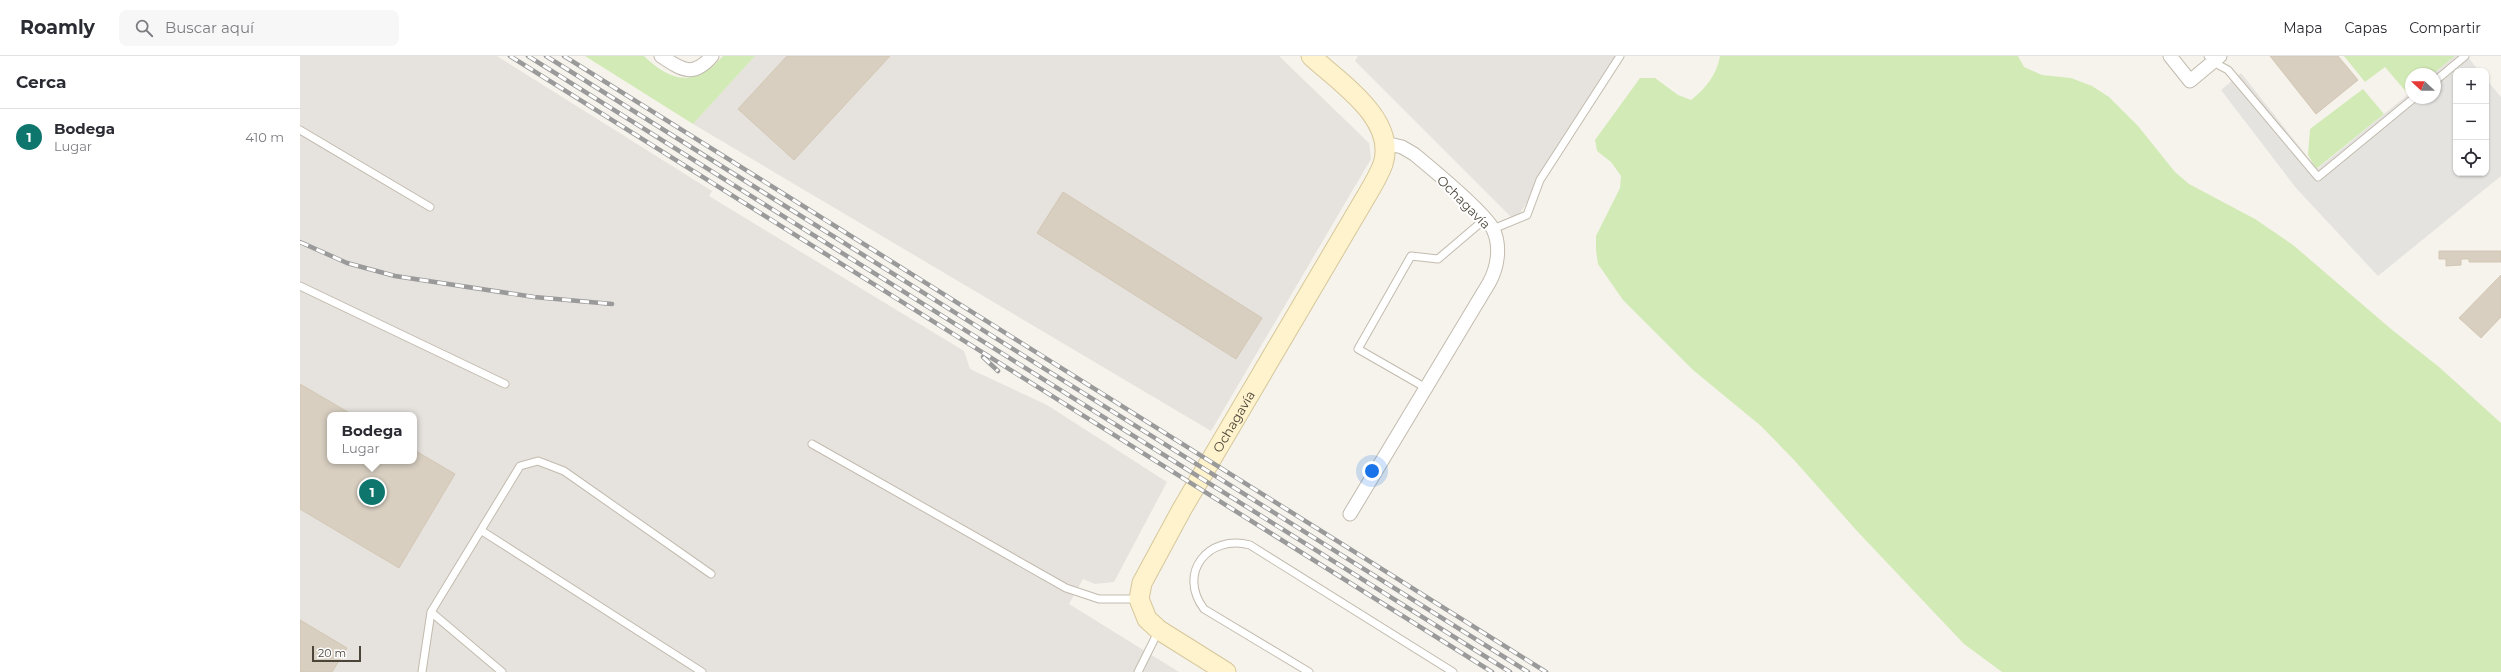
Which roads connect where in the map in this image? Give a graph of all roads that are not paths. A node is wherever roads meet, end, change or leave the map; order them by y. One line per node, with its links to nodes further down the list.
1 (661, 56): 2 (street)
2 (712, 56)
3 (1311, 56): 11 (main road, Ochagavía)
4 (1620, 56): 13 (lane)
5 (2170, 56): 7 (street)
6 (2465, 56): 8 (lane)
7 (2214, 58): 9 (lane)
8 (2441, 76)
9 (2407, 104)
10 (300, 130): 12 (lane)
11 (1385, 143): 13 (street, Ochagavía); 21 (main road, Ochagavía)
12 (430, 207)
13 (1489, 224): 16 (street, Ochagavía); 16 (lane)
14 (300, 286): 15 (lane)
15 (505, 384)
16 (1426, 388): 18 (street, Ochagavía)
17 (812, 444): 21 (lane)
18 (1350, 514)
19 (482, 531): 20 (lane); 22 (lane); 26 (lane)
20 (711, 574)
21 (1139, 599): 23 (main road)
22 (431, 612): 24 (lane); 25 (lane)
23 (1159, 630): 27 (lane); 28 (main road)
24 (422, 672)
25 (502, 672)
26 (702, 672)
27 (1138, 672)
28 (1226, 672)
29 (1309, 672): 30 (lane)
30 (1453, 672)

